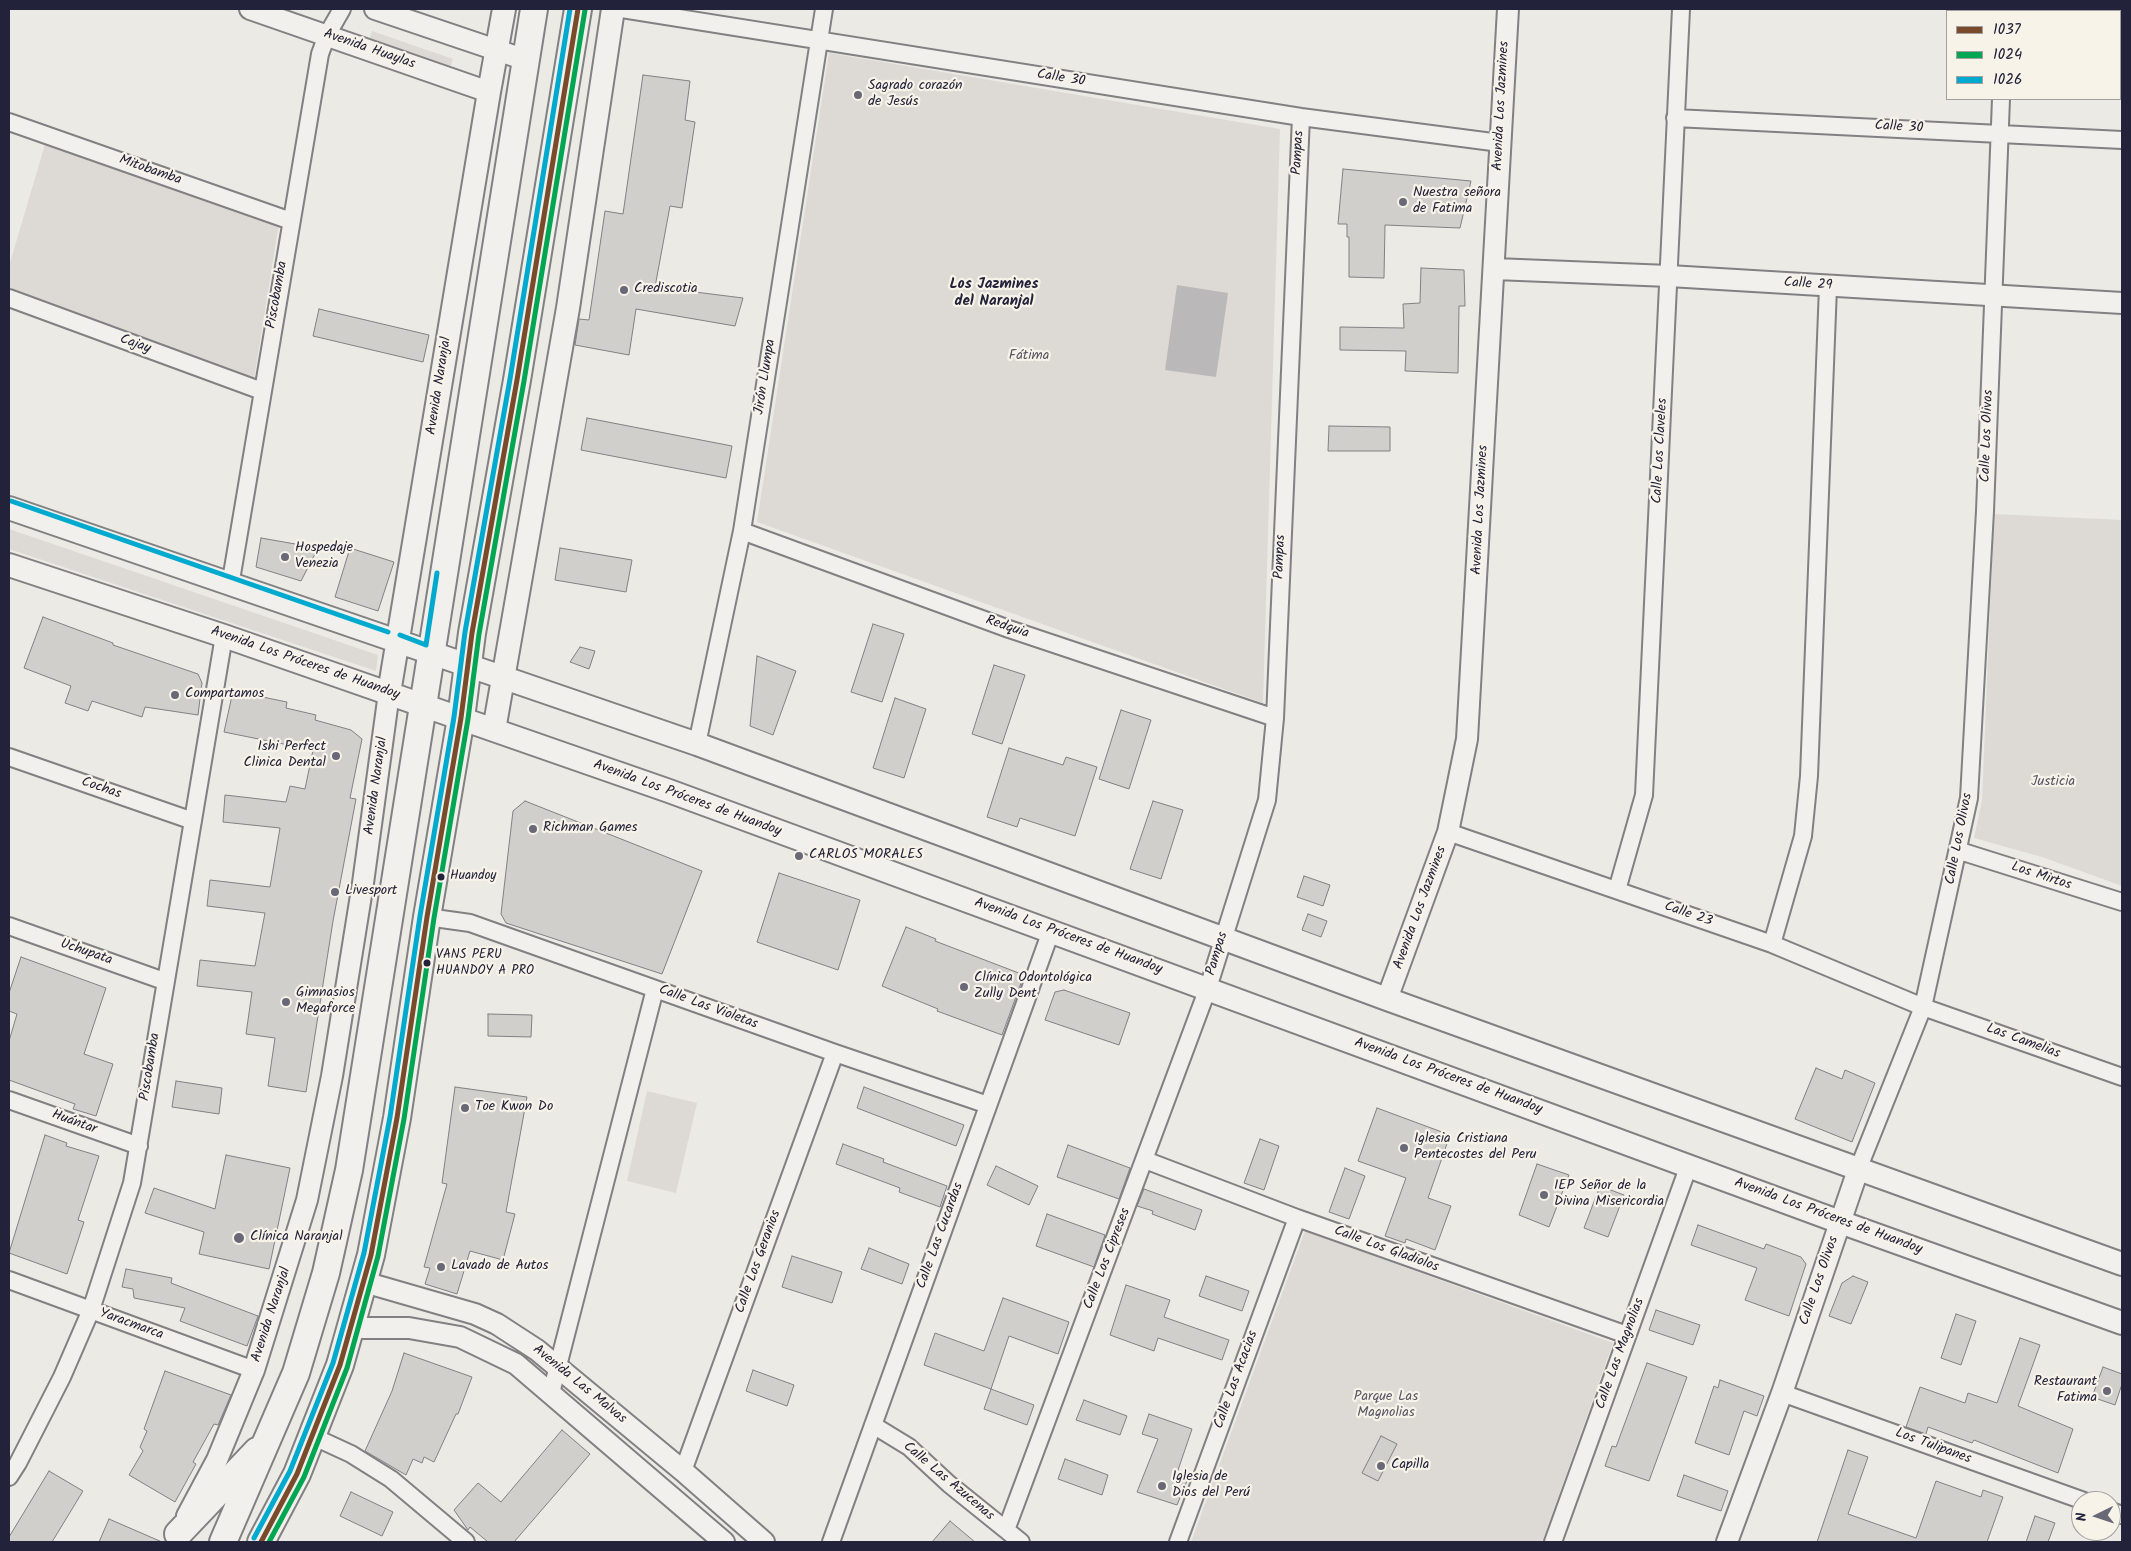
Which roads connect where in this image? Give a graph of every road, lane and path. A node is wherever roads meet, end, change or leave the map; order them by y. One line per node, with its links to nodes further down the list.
1 (250, 9): 12 (street, Avenida Huaylas)
2 (342, 9): 12 (street, Piscobamba)
3 (375, 9): 14 (street)
4 (504, 9): 14 (main road, Avenida Naranjal)
5 (534, 9): 15 (highway)
6 (578, 9): 39 (highway)
7 (613, 9): 40 (main road)
8 (622, 9): 13 (street, Calle 30)
9 (824, 9): 13 (street, Jirón Llumpa)
10 (1508, 9): 23 (street, Avenida Los Jazmines)
11 (1681, 9): 19 (street, Calle Los Claveles)
12 (327, 36): 16 (street, Avenida Huaylas); 24 (street, Piscobamba)
13 (818, 41): 18 (street, Calle 30); 33 (street, Jirón Llumpa)
14 (497, 51): 15 (street); 16 (main road, Avenida Naranjal)
15 (526, 60): 38 (highway)
16 (488, 92): 37 (main road, Avenida Naranjal)
17 (2001, 100): 21 (street, Calle Los Olivos)
18 (1301, 117): 23 (street, Calle 30); 44 (street, Pampas)
19 (1675, 118): 21 (street, Calle 30); 26 (street, Calle Los Claveles)
20 (9, 122): 24 (street, Mitobamba)
21 (2000, 133): 22 (street, Calle 30); 28 (street, Calle Los Olivos)
22 (2122, 140)
23 (1500, 144): 25 (street, Avenida Los Jazmines)
24 (291, 220): 31 (street, Piscobamba)
25 (1495, 269): 26 (street, Calle 29); 49 (street, Avenida Los Jazmines)
26 (1669, 276): 27 (street, Calle 29); 51 (street, Calle Los Claveles)
27 (1828, 287): 28 (street, Calle 29); 57 (street)
28 (1994, 295): 30 (street, Calle 29); 50 (street, Calle Los Olivos)
29 (9, 298): 31 (street, Cajay)
30 (2122, 303)
31 (262, 391): 35 (street, Piscobamba)
32 (9, 508): 35 (main road)
33 (742, 531): 44 (street, Redquia); 46 (street, Jirón Llumpa)
34 (9, 564): 36 (main road, Avenida Los Próceres de Huandoy)
35 (230, 586): 37 (main road)
36 (224, 636): 41 (main road, Avenida Los Próceres de Huandoy); 48 (street, Piscobamba)
37 (397, 642): 38 (main road); 41 (main road, Avenida Naranjal)
38 (432, 654): 39 (main road); 42 (highway)
39 (467, 667): 40 (main road); 43 (highway)
40 (503, 679): 45 (main road); 46 (main road)
41 (389, 694): 42 (main road, Avenida Los Próceres de Huandoy); 81 (street, Avenida Naranjal)
42 (424, 706): 43 (main road, Avenida Los Próceres de Huandoy); 86 (highway)
43 (461, 718): 45 (main road, Avenida Los Próceres de Huandoy); 53 (highway)
44 (1275, 718): 56 (street, Pampas)
45 (494, 730): 55 (main road, Avenida Los Próceres de Huandoy)
46 (697, 744): 56 (main road)
47 (9, 757): 48 (street, Cochas)
48 (193, 821): 58 (street, Piscobamba)
49 (1448, 832): 51 (street, Calle 23); 61 (street, Avenida Los Jazmines)
50 (1960, 851): 52 (street, Los Mirtos); 62 (street, Calle Los Olivos)
51 (1617, 890): 57 (street, Calle 23)
52 (2122, 902)
53 (427, 918): 60 (street, Calle Las Violetas); 75 (highway)
54 (9, 926): 58 (street, Uchupata)
55 (1051, 931): 59 (main road, Avenida Los Próceres de Huandoy); 66 (street, Calle Las Cucardas)
56 (1223, 937): 59 (street, Pampas); 61 (main road)
57 (1772, 944): 62 (street, Calle 23)
58 (164, 981): 67 (street, Piscobamba)
59 (1208, 988): 68 (street, Calle Los Cipreses); 69 (main road, Avenida Los Próceres de Huandoy)
60 (655, 989): 63 (street, Calle Las Violetas); 80 (street)
61 (1387, 999): 70 (main road)
62 (1923, 1007): 64 (street, Las Camelias); 70 (street, Calle Los Olivos)
63 (835, 1053): 66 (street, Calle Las Violetas); 88 (street, Calle Los Geranios)
64 (2122, 1077)
65 (9, 1100): 67 (street, Huántar)
66 (988, 1105): 84 (street, Calle Las Cucardas)
67 (139, 1146): 76 (street, Piscobamba)
68 (1145, 1160): 71 (street, Calle Los Gladiolos); 91 (street, Calle Los Cipreses)
69 (1689, 1165): 72 (main road, Avenida Los Próceres de Huandoy); 79 (street, Calle Las Magnolias)
70 (1859, 1167): 72 (street, Calle Los Olivos); 73 (main road)
71 (1297, 1218): 79 (street, Calle Los Gladiolos); 100 (street, Calle Las Acacias)
72 (1840, 1222): 77 (main road, Avenida Los Próceres de Huandoy); 83 (street, Calle Los Olivos)
73 (2122, 1264)
74 (9, 1280): 76 (street, Yaracmarca)
75 (364, 1282): 78 (highway); 80 (street, Avenida Las Malvas)
76 (91, 1310): 81 (street, Yaracmarca); 87 (street, Piscobamba)
77 (2122, 1323)
78 (351, 1328): 82 (street, Avenida Las Malvas); 85 (highway)
79 (1627, 1336): 101 (street, Calle Las Magnolias)
80 (558, 1367): 82 (street); 88 (street, Avenida Las Malvas)
81 (254, 1370): 92 (street, Avenida Naranjal)
82 (551, 1393): 96 (street, Avenida Las Malvas)
83 (1782, 1393): 90 (street, Los Tulipanes); 102 (street, Calle Los Olivos)
84 (873, 1425): 91 (street, Calle Las Azucenas); 98 (street, Calle Las Cucardas)
85 (312, 1436): 94 (highway); 95 (street)
86 (268, 1440): 92 (highway); 93 (highway)
87 (14, 1461): 89 (street, Piscobamba)
88 (683, 1471): 97 (street, Avenida Las Malvas)
89 (9, 1477)
90 (2071, 1496)
91 (1006, 1530): 99 (street, Calle Las Azucenas)
92 (175, 1538)
93 (223, 1542)
94 (261, 1542)
95 (466, 1542)
96 (724, 1542)
97 (764, 1542)
98 (831, 1542)
99 (1021, 1542)
100 (1178, 1542)
101 (1553, 1542)
102 (1727, 1542)

